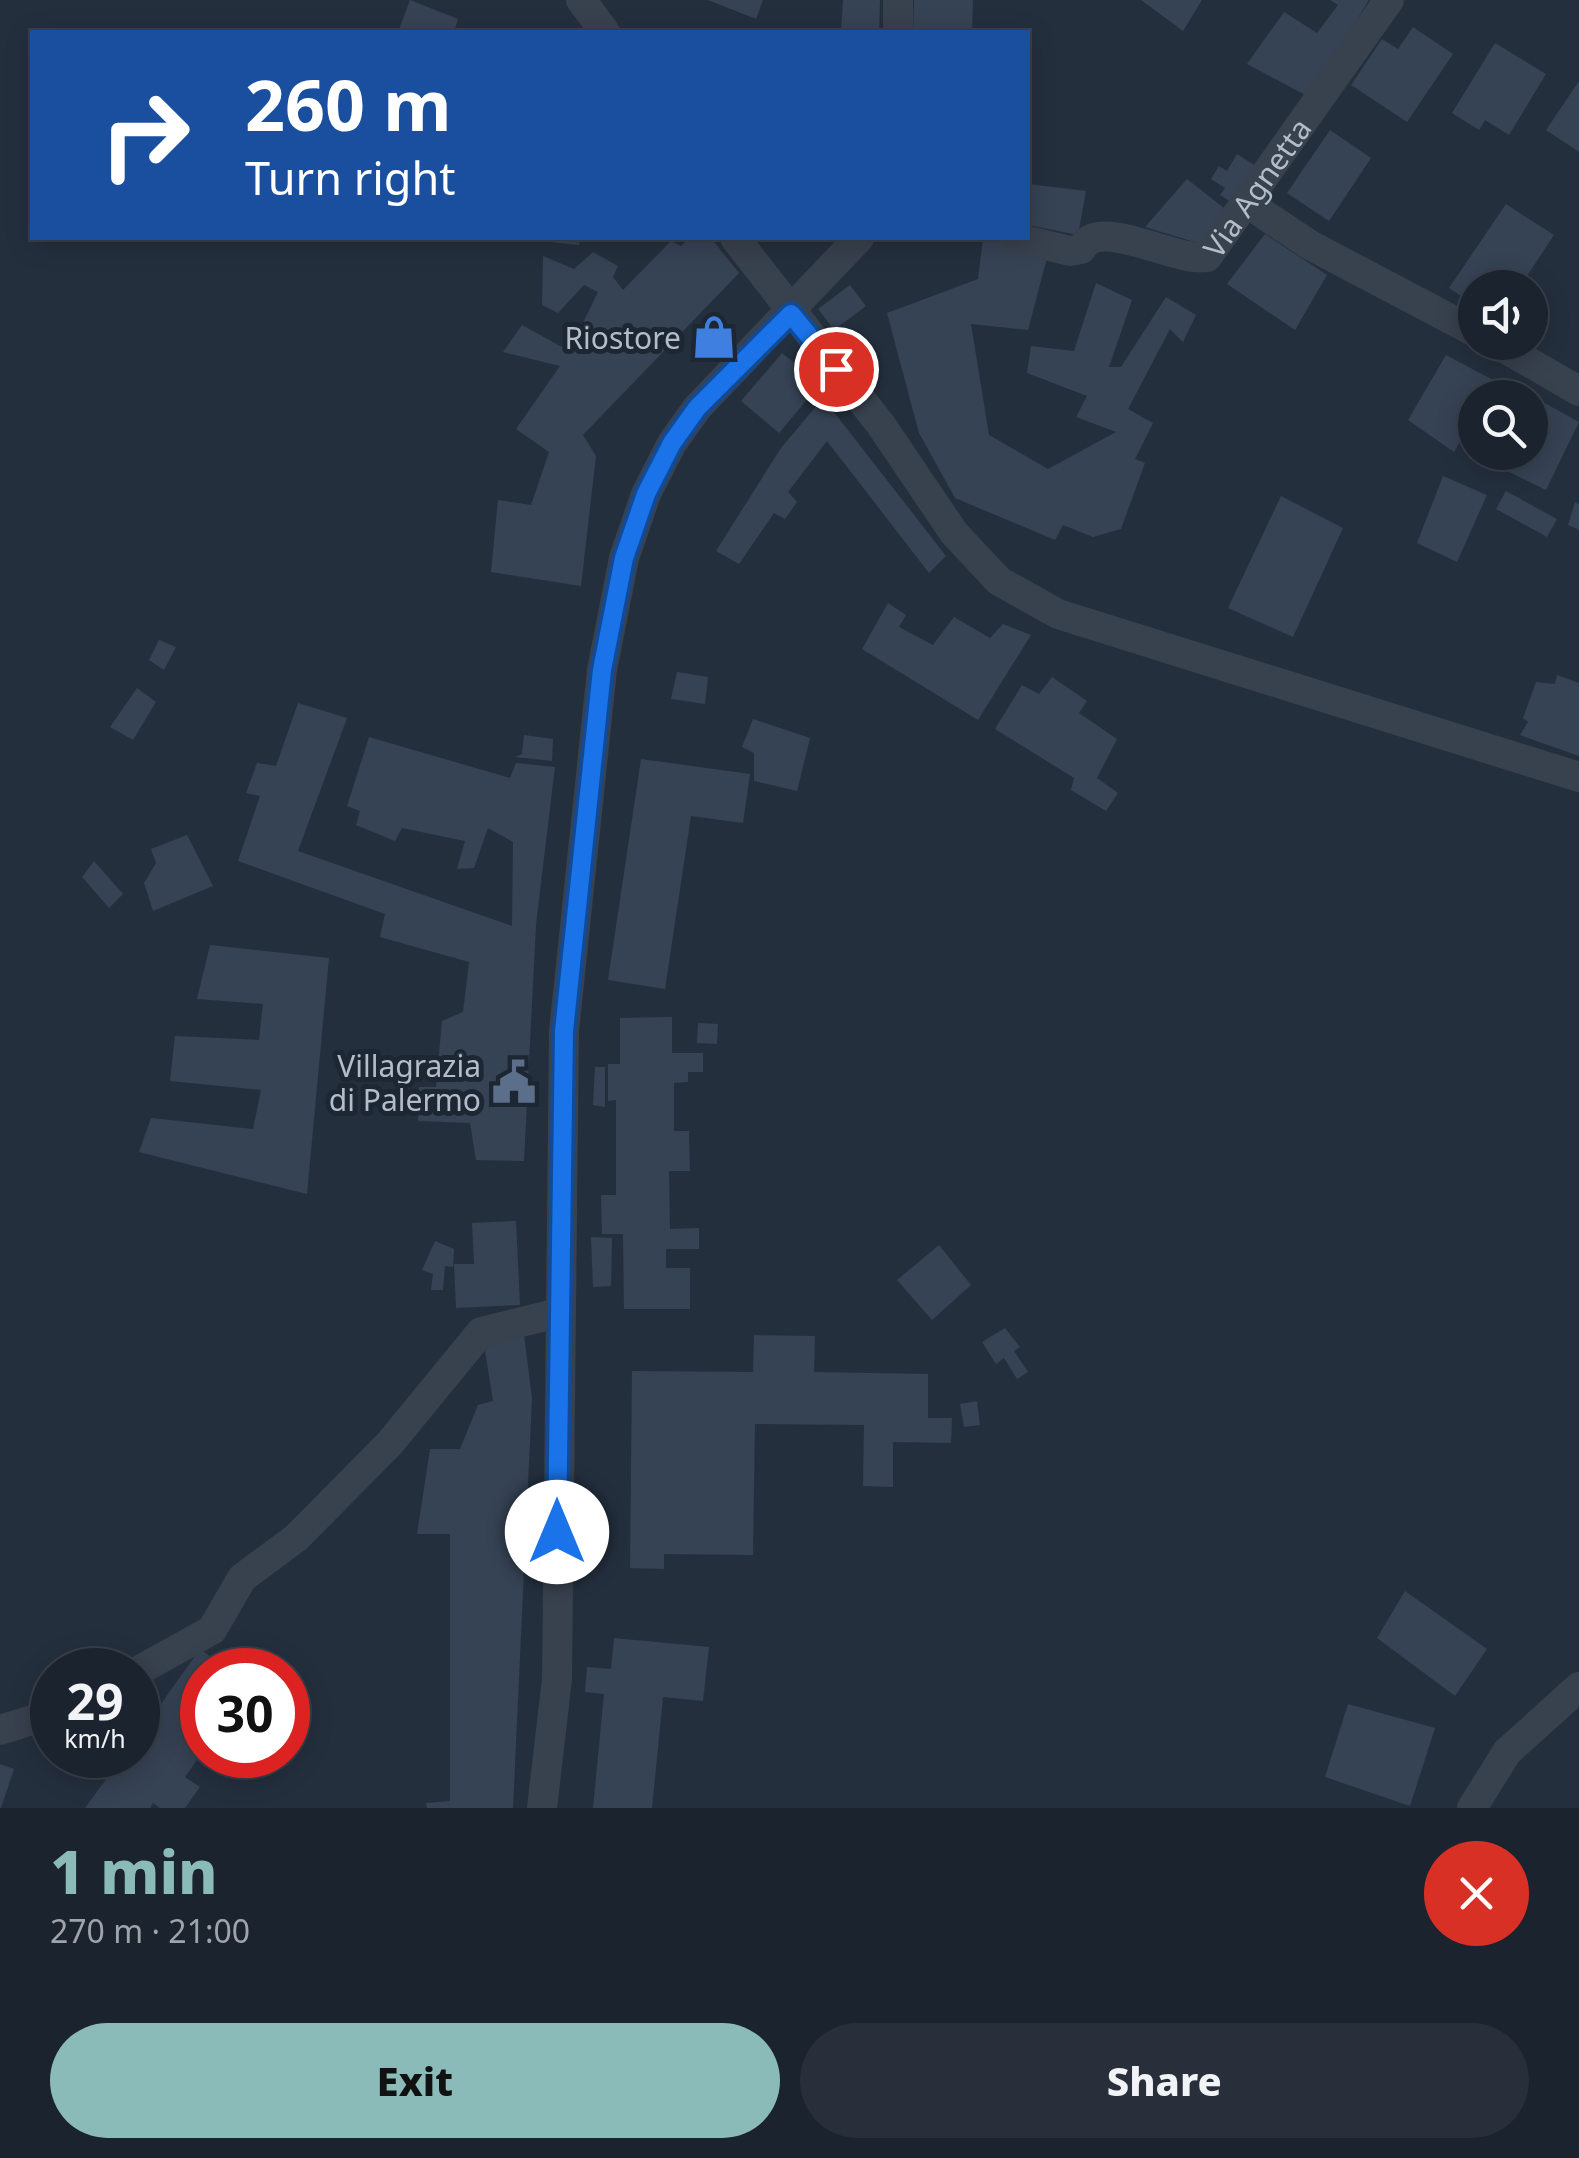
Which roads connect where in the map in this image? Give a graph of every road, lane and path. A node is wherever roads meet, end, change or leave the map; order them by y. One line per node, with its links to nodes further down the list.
1 (581, 0): 4 (street)
2 (898, 0): 5 (street)
3 (1389, 0): 6 (street, Via Agnetta)
4 (604, 30)
5 (898, 30)
6 (1247, 202): 9 (street, Via Agnetta); 11 (street)
7 (736, 240): 10 (street)
8 (857, 240): 10 (street)
9 (1024, 240)
10 (791, 314): 14 (street); 15 (street)
11 (1458, 323)
12 (1525, 360): 13 (street)
13 (1579, 391)
14 (1579, 777)
15 (558, 1313): 16 (street); 20 (street)
16 (160, 1659)
17 (1579, 1687): 21 (street)
18 (30, 1721): 19 (street)
19 (0, 1730)
20 (542, 1808)
21 (1472, 1808)

